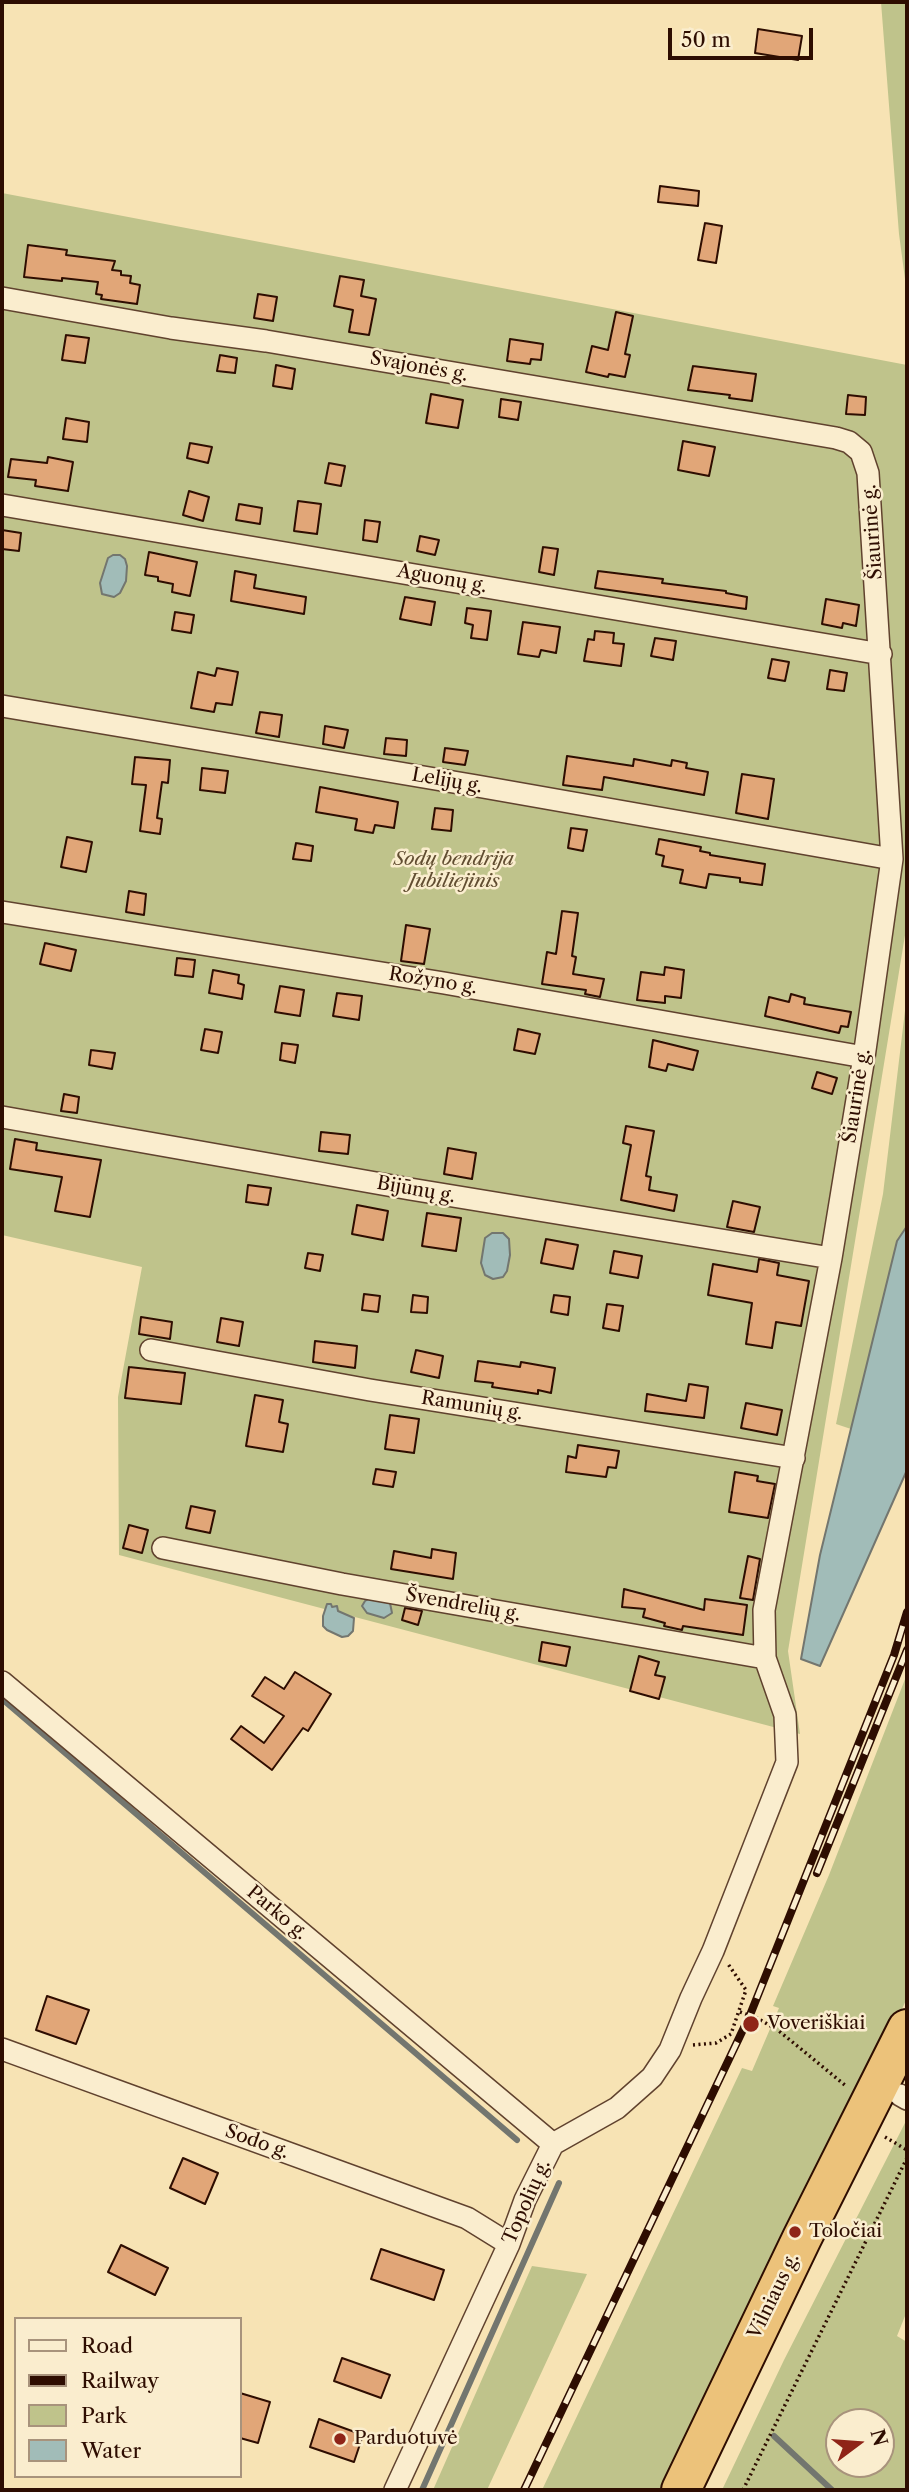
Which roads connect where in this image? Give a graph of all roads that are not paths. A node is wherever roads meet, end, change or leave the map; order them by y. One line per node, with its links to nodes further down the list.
1 (2, 298): 2 (street, Svajonės g.)
2 (836, 438): 4 (street, Šiaurinė g.)
3 (2, 505): 4 (street, Aguonų g.)
4 (881, 654): 6 (street, Šiaurinė g.)
5 (2, 706): 6 (street, Lelijų g.)
6 (892, 859): 8 (street, Šiaurinė g.)
7 (2, 912): 8 (street, Rožyno g.)
8 (864, 1057): 10 (street, Šiaurinė g.)
9 (2, 1117): 10 (street, Bijūnų g.)
10 (831, 1258): 12 (street, Šiaurinė g.)
11 (151, 1350): 12 (street, Ramunių g.)
12 (794, 1458): 14 (street, Šiaurinė g.)
13 (163, 1548): 14 (street, Švendrelių g.)
14 (765, 1658): 16 (street, Šiaurinė g.)
15 (2, 1682): 20 (street, Parko g.)
16 (787, 1762): 20 (street, Topolių g.)
17 (907, 2029): 24 (highway, Vilniaus g.)
18 (2, 2049): 22 (street, Sodo g.)
19 (905, 2092): 21 (highway, Vilniaus g.)
20 (553, 2144): 22 (street, Topolių g.)
21 (898, 2147): 25 (highway, Vilniaus g.)
22 (509, 2244): 23 (street, Topolių g.)
23 (395, 2490)
24 (681, 2490)
25 (706, 2490)

